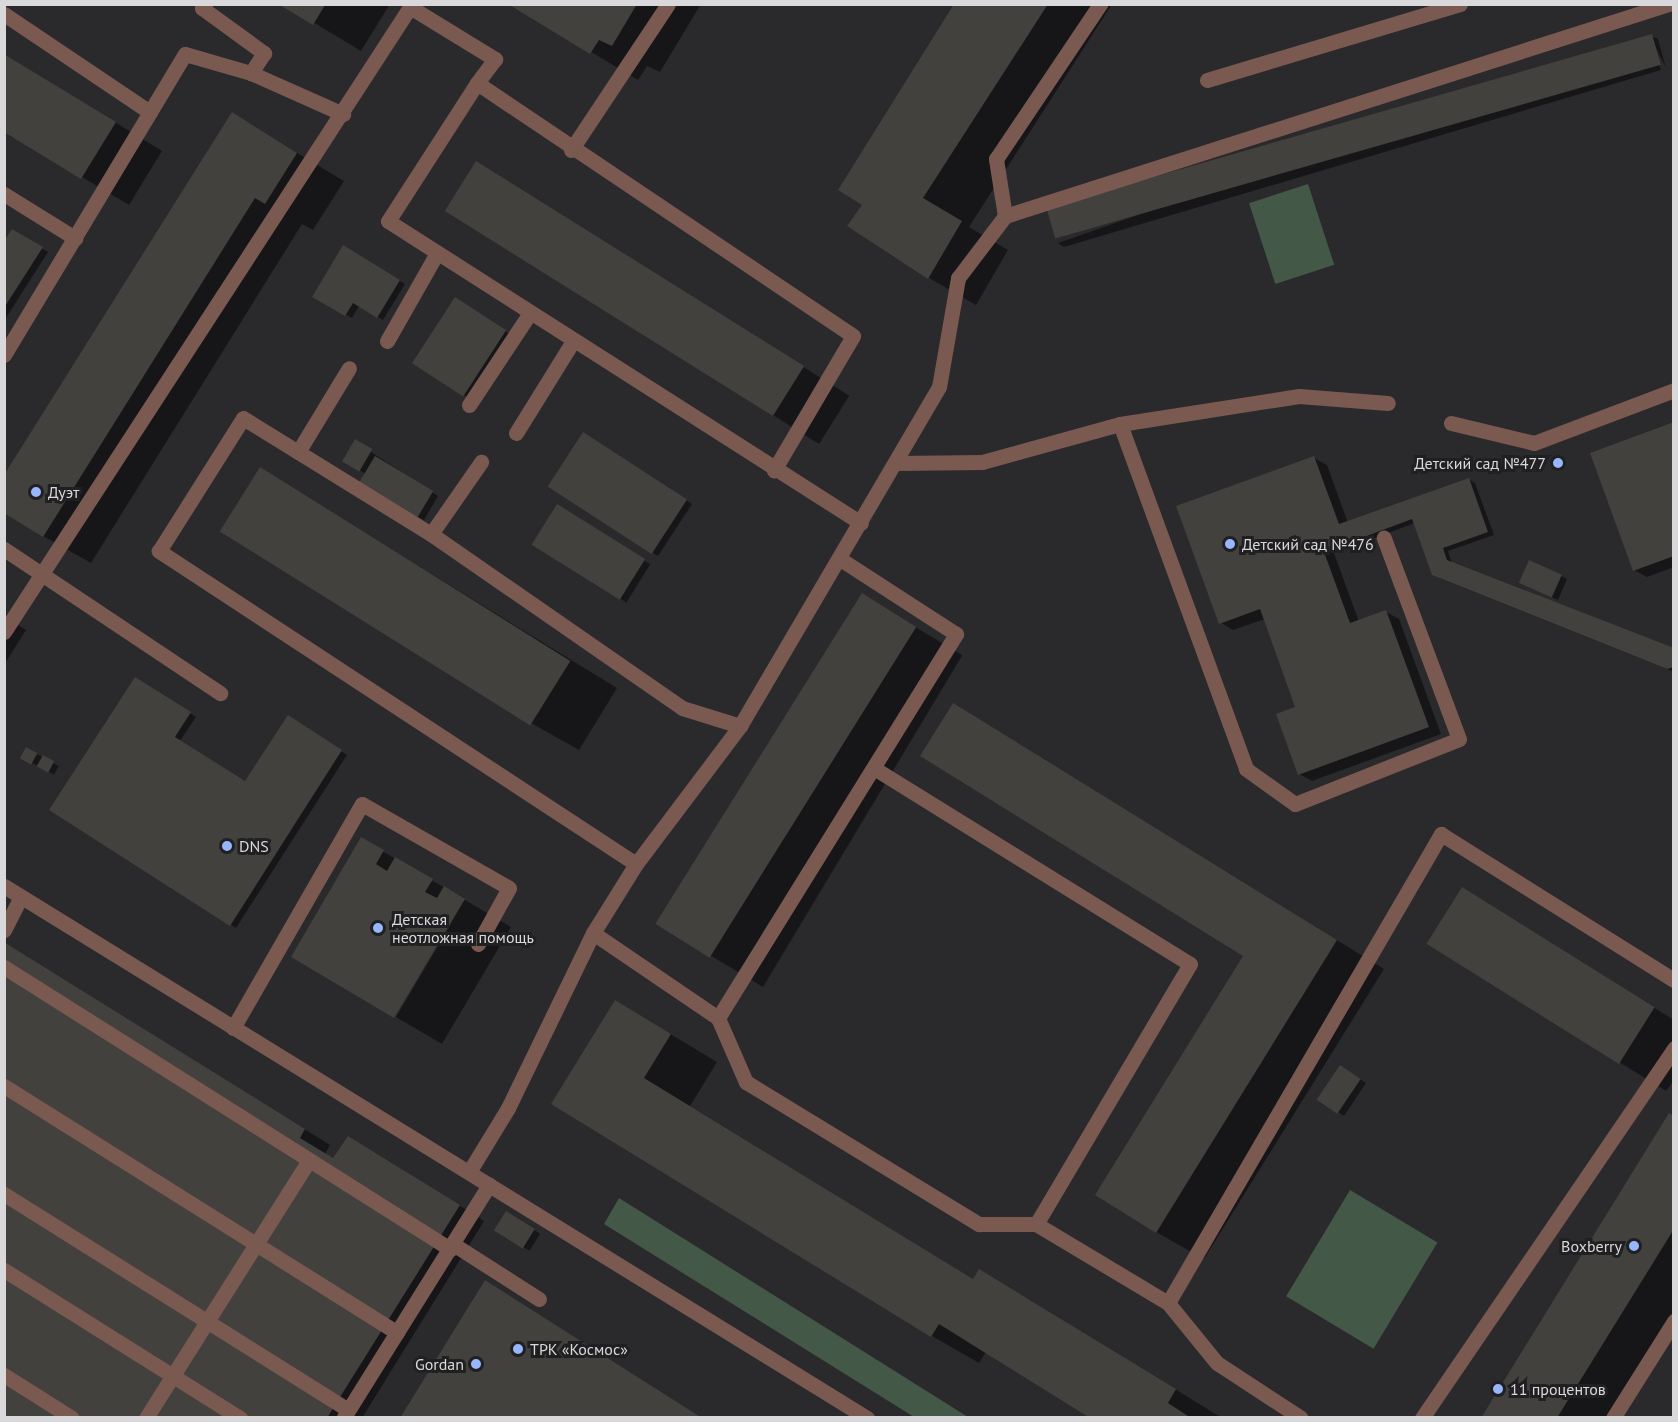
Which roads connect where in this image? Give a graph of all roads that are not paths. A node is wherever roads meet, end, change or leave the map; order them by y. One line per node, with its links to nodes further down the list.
1 (205, 4): 8 (street)
2 (668, 4): 13 (street)
3 (1100, 4): 15 (street)
4 (1460, 4): 9 (street)
5 (1670, 4): 15 (street)
6 (411, 6): 10 (street); 12 (street)
7 (4, 14): 11 (street)
8 (250, 73): 11 (street); 12 (street)
9 (1207, 80)
10 (477, 83): 13 (street); 17 (street)
11 (150, 112): 16 (street)
12 (343, 114): 38 (street)
13 (571, 150): 32 (street)
14 (4, 194): 16 (street)
15 (1005, 216): 31 (street)
16 (75, 238): 21 (street)
17 (437, 253): 18 (street); 20 (street)
18 (530, 313): 19 (street); 25 (street)
19 (573, 340): 28 (street); 32 (street)
20 (387, 341)
21 (4, 355)
22 (349, 368): 29 (street)
23 (1674, 390): 26 (street)
24 (1388, 403): 27 (street)
25 (469, 405)
26 (1451, 423)
27 (1120, 424): 31 (street); 35 (street)
28 (516, 433)
29 (298, 452): 34 (street); 43 (street)
30 (481, 462): 34 (street)
31 (896, 463): 33 (street)
32 (774, 470): 33 (street)
33 (861, 524): 37 (street)
34 (431, 534): 41 (street)
35 (1384, 538)
36 (4, 549): 38 (street)
37 (840, 559): 41 (street); 42 (street)
38 (47, 573): 39 (street); 40 (street)
39 (4, 632)
40 (220, 693)
41 (740, 726): 43 (street)
42 (877, 770): 51 (street); 59 (street)
43 (636, 864): 47 (street)
44 (4, 886): 45 (street)
45 (21, 897): 46 (street); 52 (street)
46 (4, 930)
47 (593, 933): 51 (street); 56 (street)
48 (478, 944): 52 (street)
49 (4, 967): 55 (street)
50 (1674, 980): 64 (street)
51 (718, 1018): 59 (street)
52 (233, 1028): 56 (street)
53 (1674, 1048): 76 (street)
54 (4, 1086): 60 (street)
55 (309, 1160): 60 (street); 61 (street)
56 (469, 1172): 57 (street)
57 (489, 1185): 61 (street); 74 (street)
58 (4, 1194): 65 (street)
59 (1036, 1224): 64 (street)
60 (256, 1244): 65 (street); 67 (street)
61 (451, 1246): 63 (street); 67 (street)
62 (4, 1270): 69 (street)
63 (539, 1299)
64 (1168, 1303): 75 (street)
65 (207, 1321): 69 (street); 70 (street)
66 (1674, 1321): 77 (street)
67 (397, 1333): 70 (street)
68 (4, 1375): 71 (street)
69 (173, 1375): 72 (street); 73 (street)
70 (346, 1414)
71 (72, 1418)
72 (146, 1418)
73 (240, 1418)
74 (867, 1418)
75 (1301, 1418)
76 (1422, 1418)
77 (1612, 1418)

